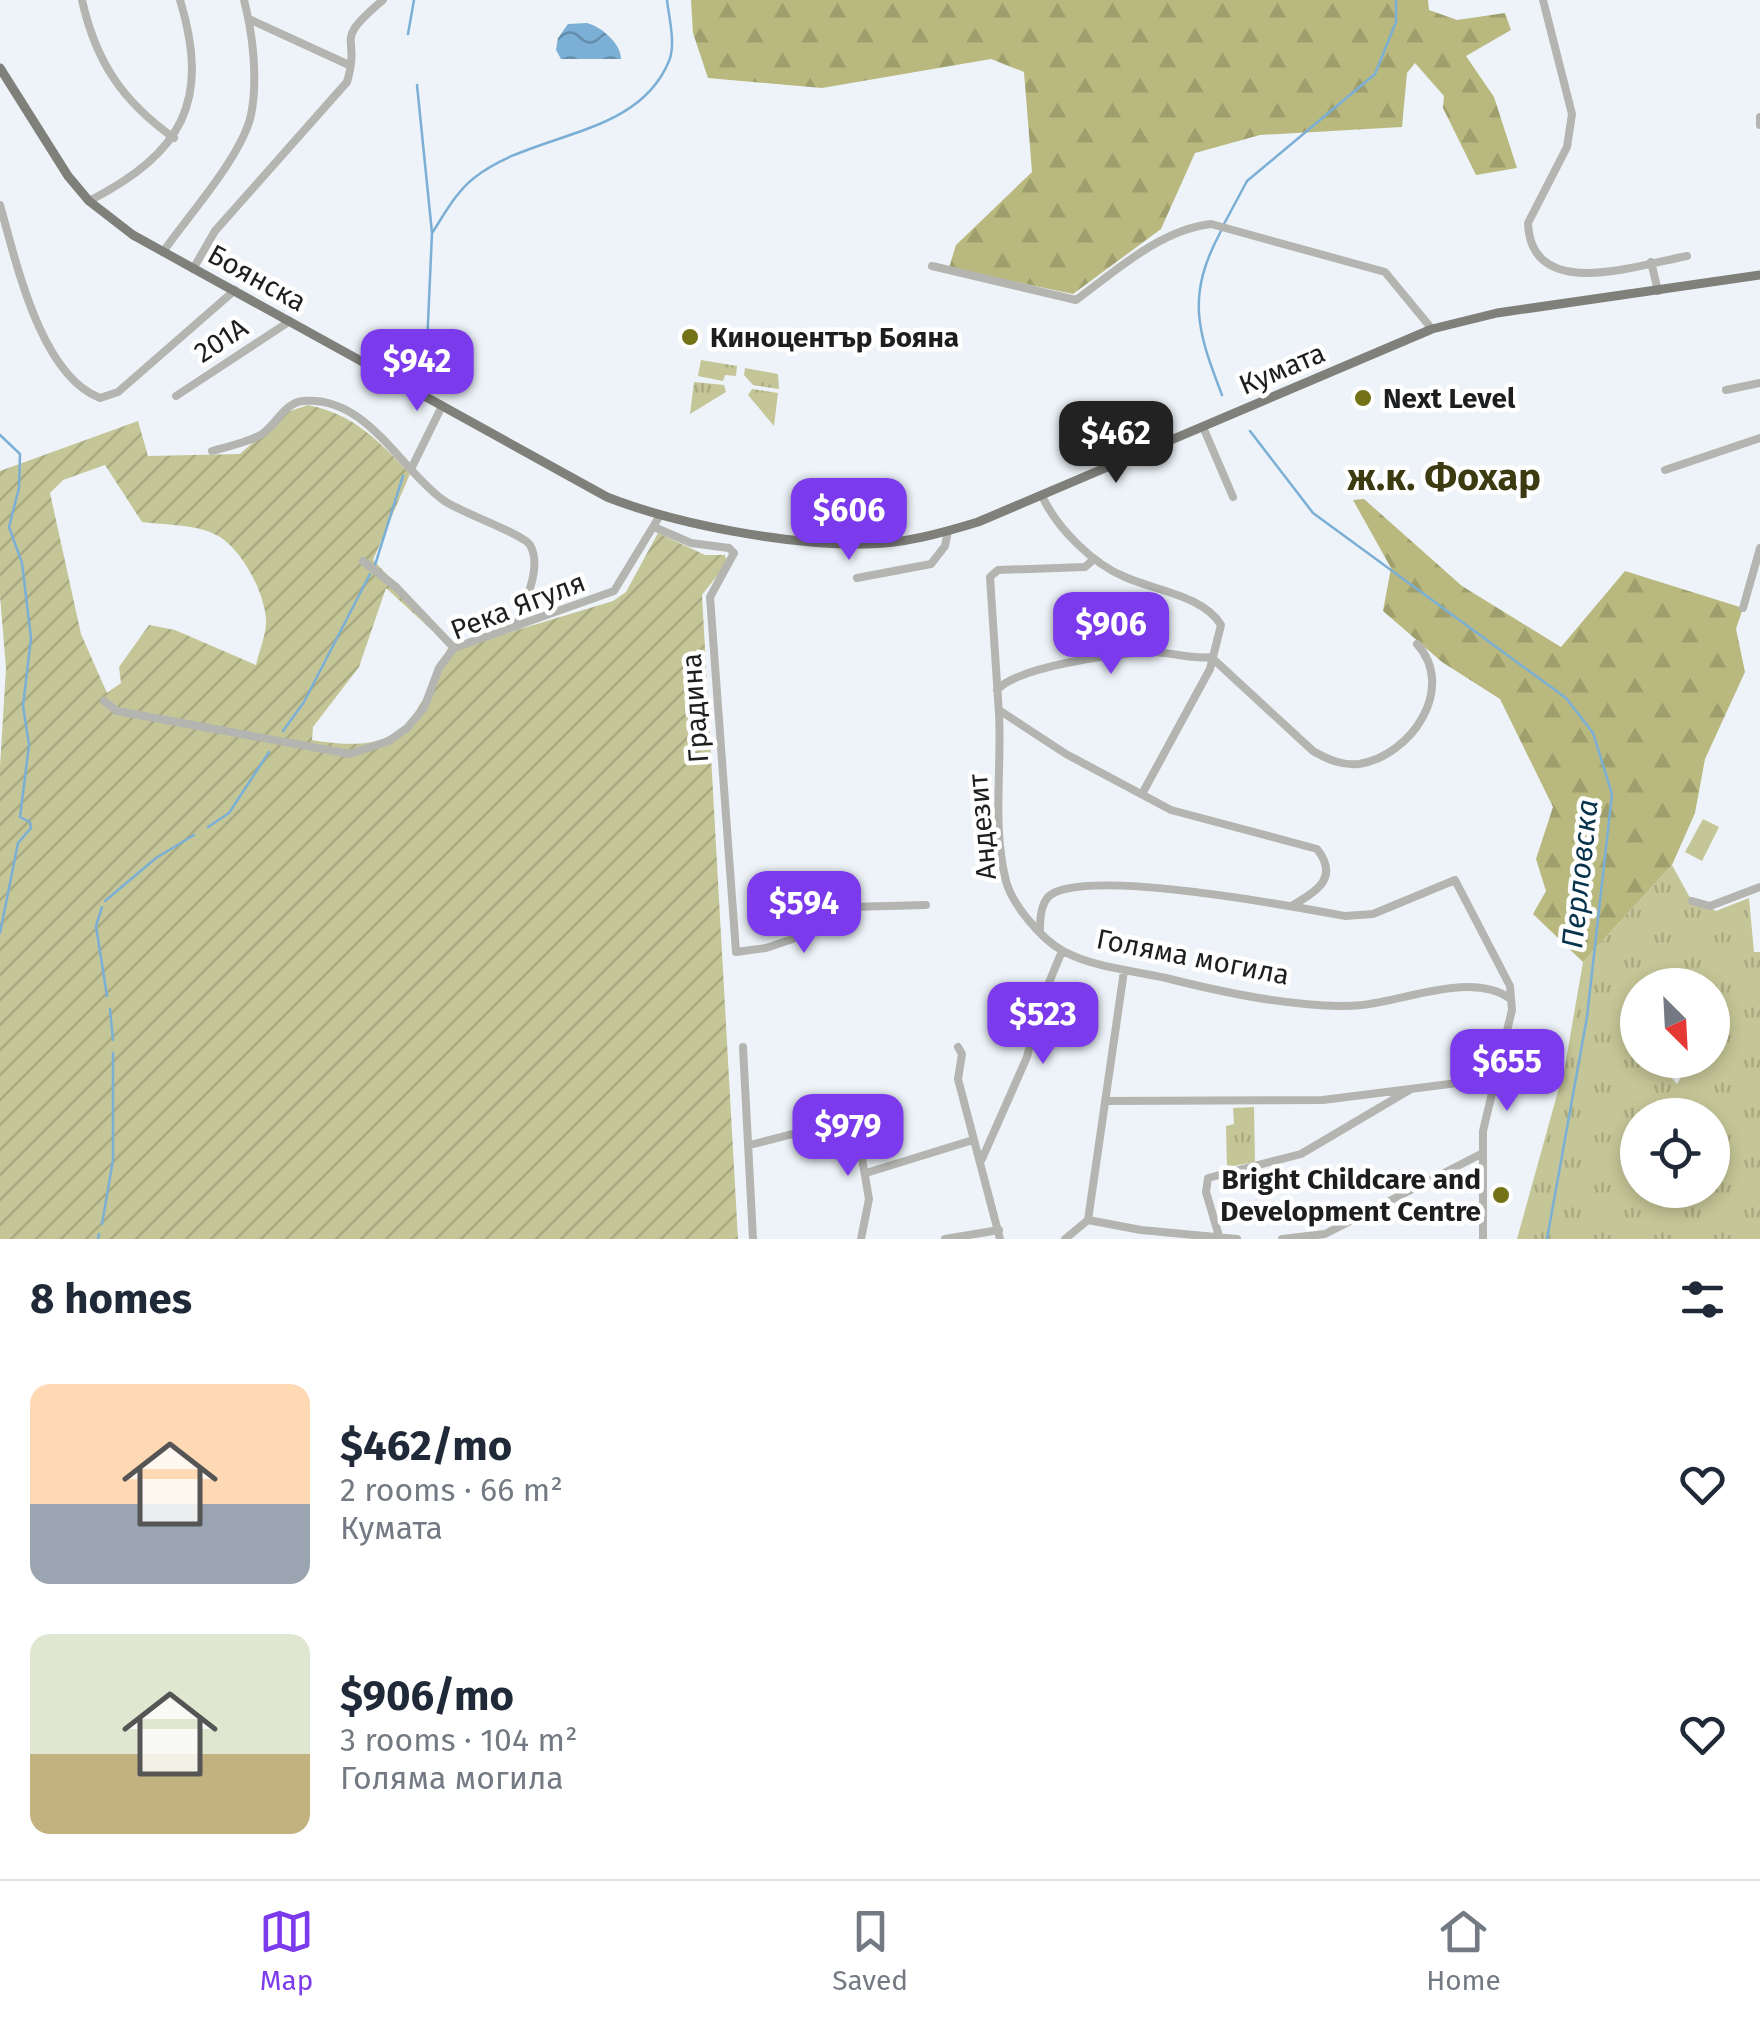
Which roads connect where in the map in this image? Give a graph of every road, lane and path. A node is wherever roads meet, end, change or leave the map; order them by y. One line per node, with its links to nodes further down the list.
1 (82, 0): 9 (street)
2 (180, 0): 9 (street)
3 (244, 0): 6 (street)
4 (383, 0): 7 (street)
5 (1543, 0): 14 (street)
6 (249, 20): 7 (street); 12 (street)
7 (350, 66): 16 (street)
8 (0, 68): 10 (main road, Боянска)
9 (174, 138): 10 (street)
10 (89, 201): 12 (main road, Боянска)
11 (0, 205): 18 (street)
12 (163, 252): 16 (main road, Боянска)
13 (1687, 256): 14 (street)
14 (1651, 262): 19 (street)
15 (932, 266): 21 (street)
16 (193, 269): 18 (main road, Боянска)
17 (1760, 275): 19 (main road, Кумата)
18 (235, 290): 20 (main road, Боянска)
19 (1658, 291): 21 (main road, Кумата)
20 (290, 321): 24 (street, 201А); 25 (main road, Боянска)
21 (1432, 329): 26 (main road, Кумата)
22 (1760, 383): 23 (street)
23 (1726, 390)
24 (176, 396)
25 (442, 406): 29 (street); 33 (main road, Боянска)
26 (1203, 427): 31 (street); 32 (main road, Кумата)
27 (1760, 438): 30 (street)
28 (212, 451): 29 (street)
29 (411, 469): 41 (street)
30 (1665, 470)
31 (1232, 497)
32 (1043, 498): 35 (main road, Кумата); 37 (street)
33 (657, 522): 34 (main road, Боянска); 41 (street, Река Ягуля); 52 (street, Градина)
34 (716, 525): 35 (main road, Кумата)
35 (948, 531): 39 (street)
36 (1760, 548): 40 (street)
37 (1093, 560): 44 (street); 45 (street)
38 (363, 561): 43 (street)
39 (857, 578)
40 (1742, 608)
41 (516, 626): 43 (street, Река Ягуля)
42 (1417, 644): 44 (street)
43 (454, 648): 46 (street, Река Ягуля)
44 (1211, 657): 45 (street); 48 (street)
45 (997, 690): 47 (street)
46 (104, 701)
47 (999, 710): 48 (street); 53 (street, Андезит)
48 (1142, 794): 51 (street)
49 (1760, 887): 50 (street)
50 (1692, 901)
51 (1293, 905): 53 (street, Голяма могила); 56 (street)
52 (926, 906)
53 (1040, 930): 54 (street, Голяма могила)
54 (1062, 950): 55 (street, Голяма могила); 65 (street)
55 (1124, 971): 56 (street, Голяма могила); 61 (street)
56 (1509, 998): 59 (street)
57 (743, 1047): 63 (street)
58 (958, 1048): 62 (street)
59 (1497, 1078): 60 (street); 64 (street)
60 (1414, 1086): 61 (street); 69 (street)
61 (1105, 1101): 67 (street)
62 (973, 1140): 65 (street); 66 (street)
63 (750, 1145): 66 (street); 70 (street)
64 (1481, 1154): 75 (street); 76 (street)
65 (982, 1159): 68 (street)
66 (866, 1173): 71 (street)
67 (1088, 1220): 69 (street); 73 (street)
68 (999, 1234): 72 (street)
69 (1219, 1236): 74 (street)
70 (753, 1239)
71 (861, 1239)
72 (945, 1239)
73 (1065, 1239)
74 (1237, 1239)
75 (1282, 1239)
76 (1483, 1239)

